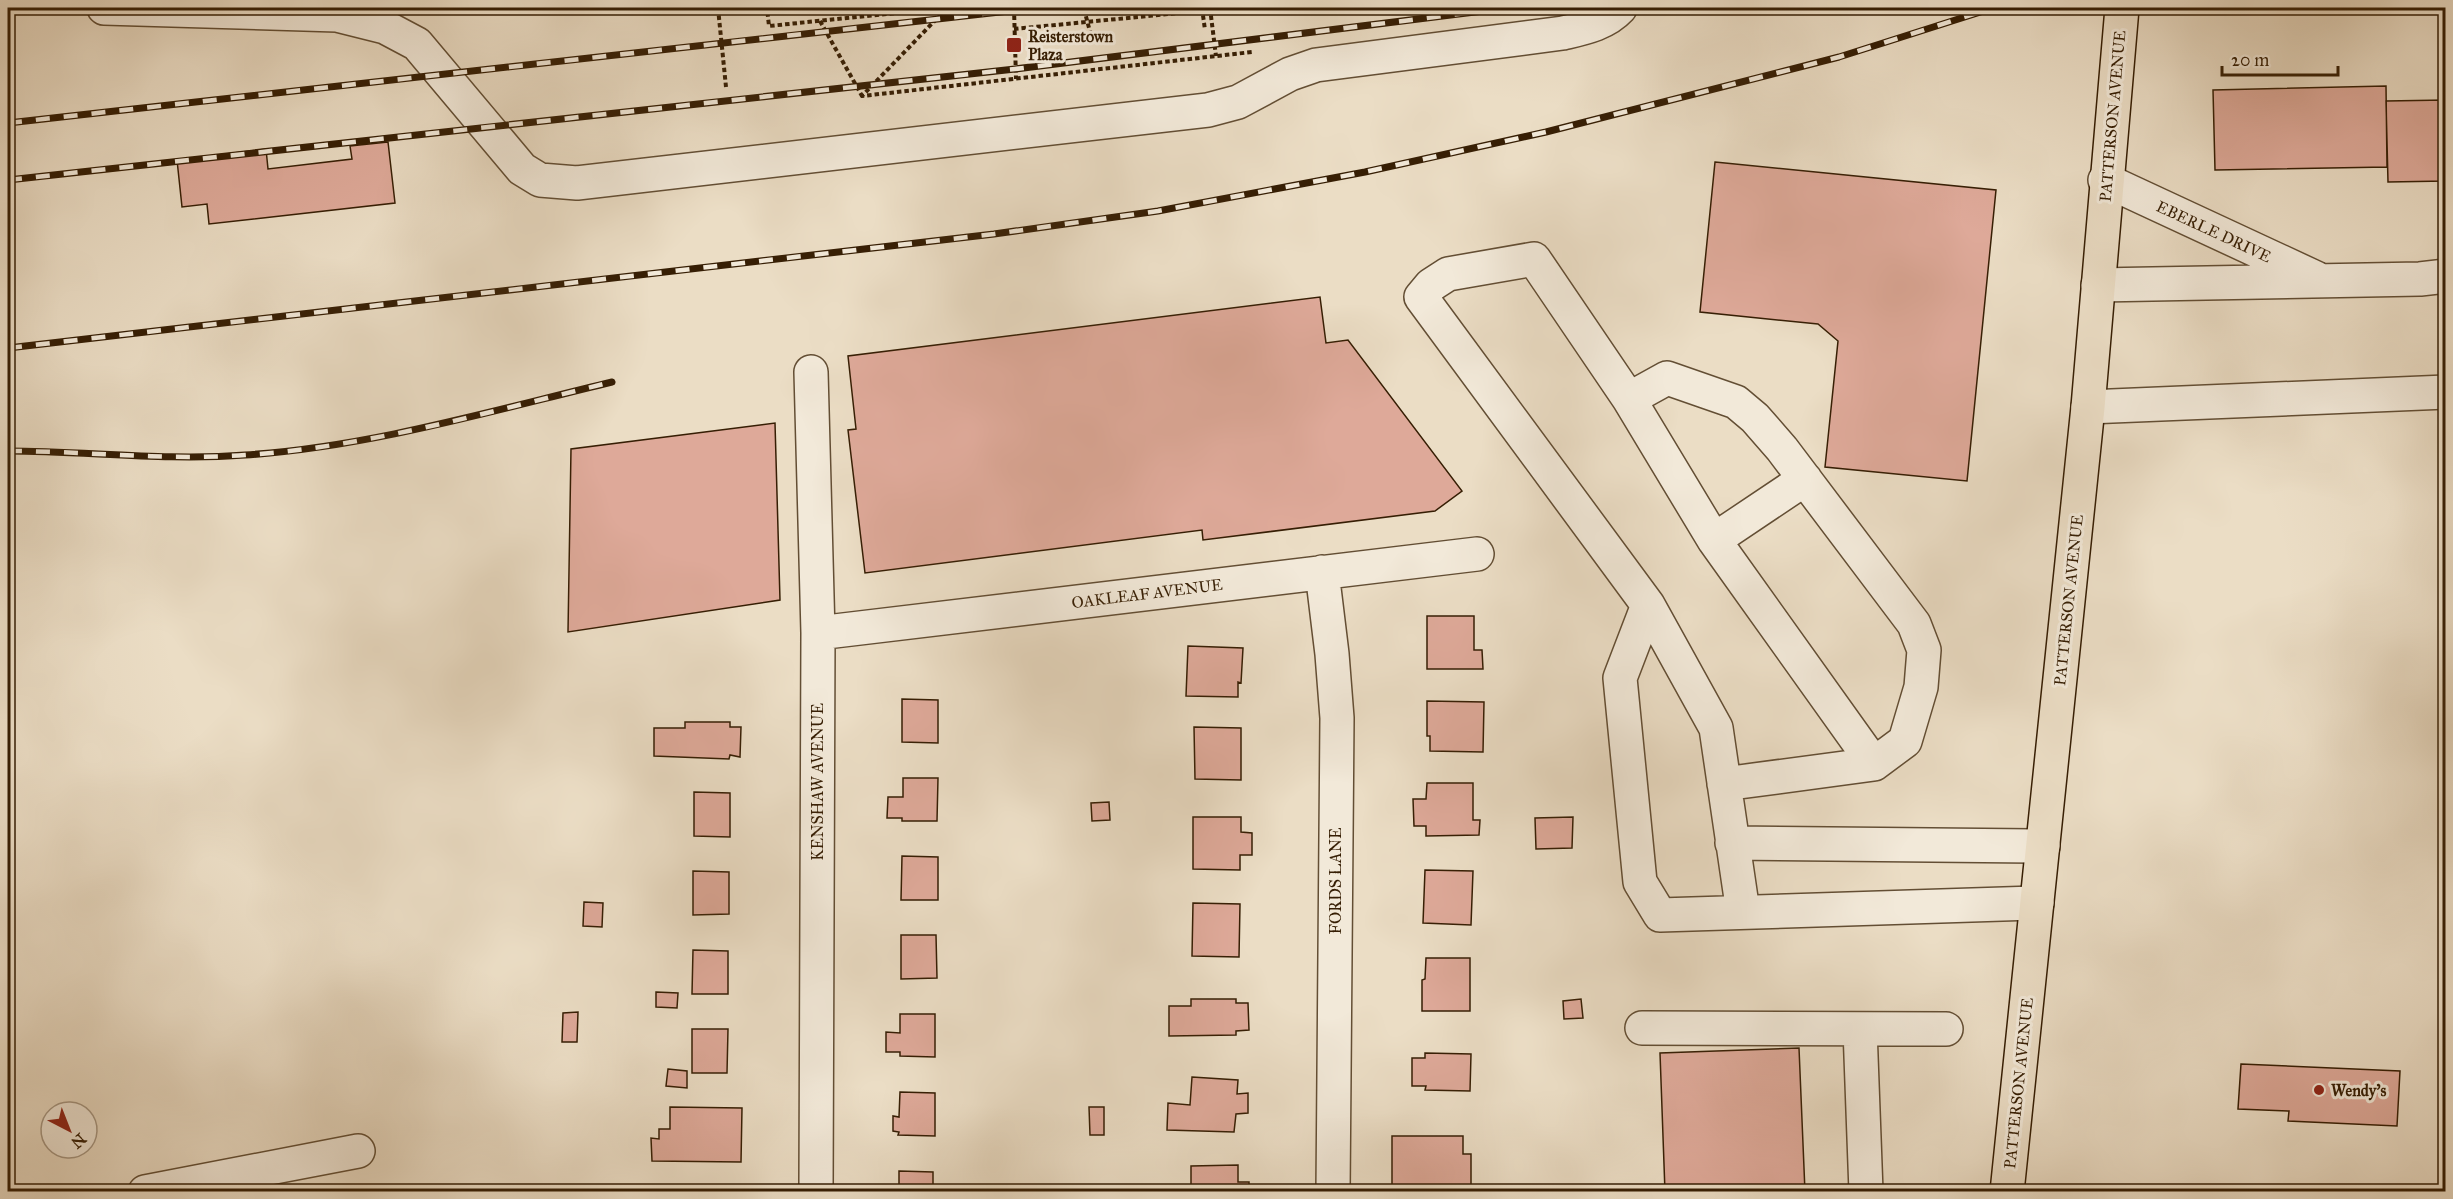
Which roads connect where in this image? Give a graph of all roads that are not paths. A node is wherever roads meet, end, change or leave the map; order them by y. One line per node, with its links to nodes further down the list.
1 (104, 8): 2 (street)
2 (1620, 8)
3 (2122, 8): 4 (main road, PATTERSON AVENUE)
4 (2105, 180): 6 (street, EBERLE DRIVE); 7 (main road, PATTERSON AVENUE)
5 (2445, 276): 6 (street, EBERLE DRIVE)
6 (2323, 281): 7 (street, EBERLE DRIVE)
7 (2098, 285): 11 (main road, PATTERSON AVENUE)
8 (811, 372): 17 (street, KENSHAW AVENUE)
9 (2445, 392): 11 (street)
10 (1629, 399): 12 (street); 13 (street); 16 (street)
11 (2088, 407): 21 (main road, PATTERSON AVENUE)
12 (1805, 479): 13 (street); 18 (street)
13 (1714, 540): 18 (street)
14 (1477, 554): 15 (street, OAKLEAF AVENUE)
15 (1322, 572): 17 (street, OAKLEAF AVENUE); 30 (street, FORDS LANE)
16 (1648, 605): 19 (street); 23 (street)
17 (818, 633): 29 (street, KENSHAW AVENUE)
18 (1874, 764): 19 (street)
19 (1724, 784): 20 (street)
20 (1732, 843): 21 (street); 23 (street)
21 (2043, 846): 22 (main road, PATTERSON AVENUE)
22 (2037, 903): 23 (street); 32 (main road, PATTERSON AVENUE)
23 (1743, 912)
24 (1642, 1028): 25 (street)
25 (1860, 1029): 26 (street); 31 (street)
26 (1946, 1029)
27 (358, 1151): 28 (street)
28 (145, 1191)
29 (816, 1191)
30 (1333, 1191)
31 (1866, 1191)
32 (2007, 1191)

